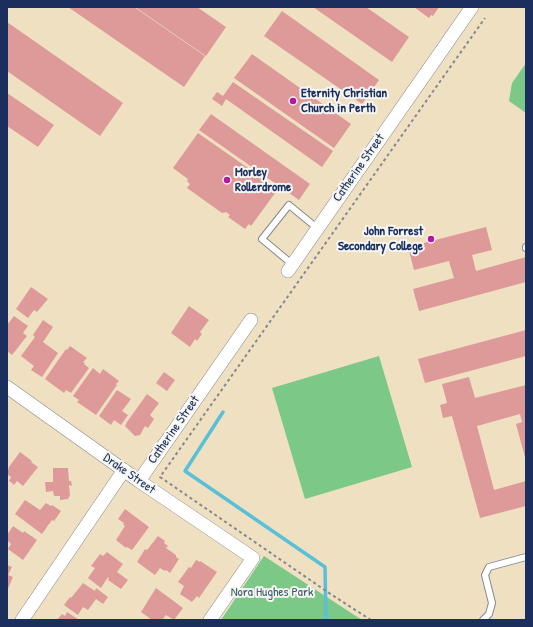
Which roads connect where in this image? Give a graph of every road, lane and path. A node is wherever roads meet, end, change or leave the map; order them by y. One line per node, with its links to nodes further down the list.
1 (472, 7): 3 (street, Catherine Street)
2 (486, 18): 12 (path)
3 (317, 228): 4 (street, Catherine Street); 4 (lane)
4 (290, 267)
5 (251, 320): 8 (street, Catherine Street)
6 (7, 387): 7 (street, Drake Street)
7 (124, 470): 8 (street, Drake Street); 10 (street)
8 (139, 481): 11 (street, Drake Street)
9 (526, 557): 13 (lane)
10 (22, 620)
11 (210, 620)
12 (371, 620)
13 (483, 620)

